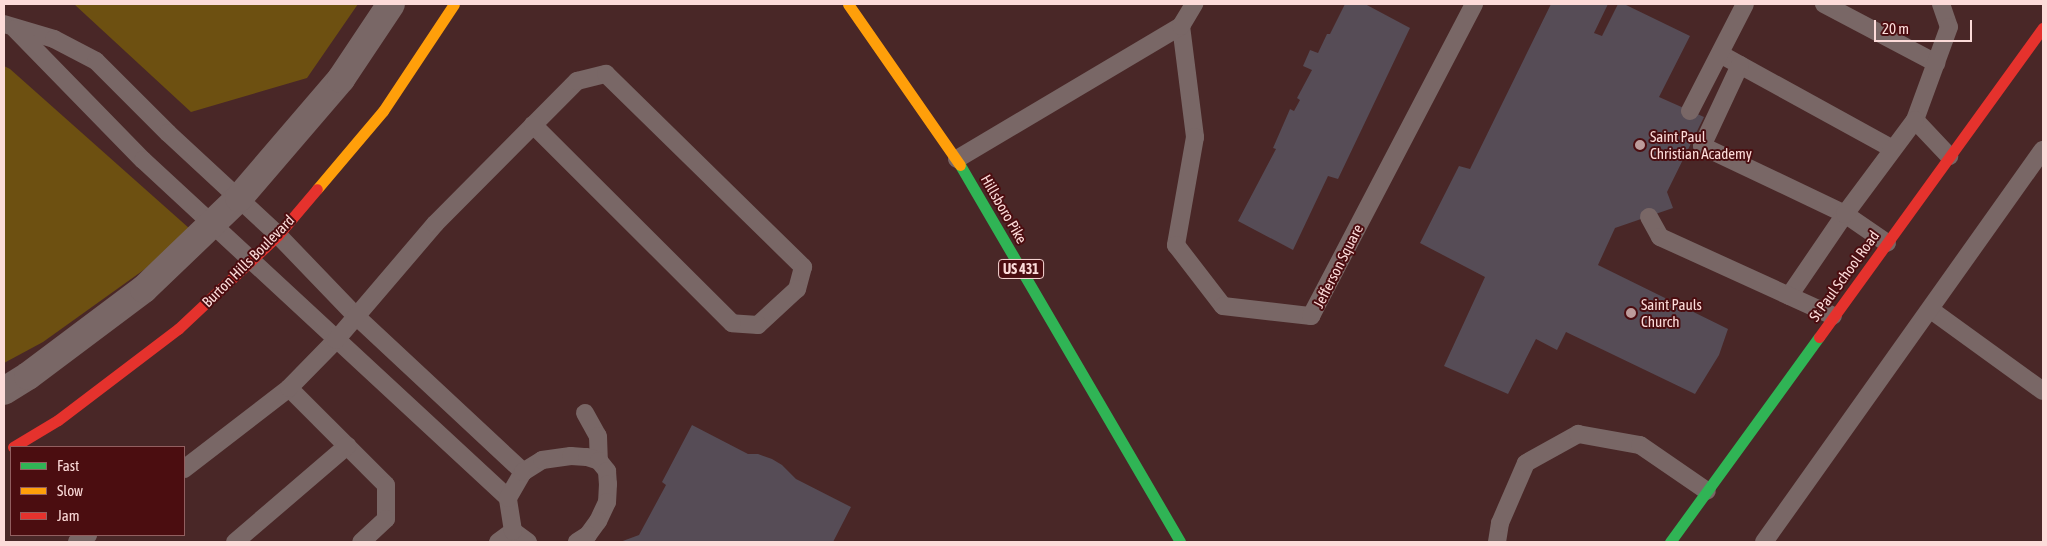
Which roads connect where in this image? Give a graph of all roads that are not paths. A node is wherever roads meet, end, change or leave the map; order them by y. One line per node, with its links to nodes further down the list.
1 (390, 4): 22 (street)
2 (454, 4): 26 (street, Burton Hills Boulevard)
3 (848, 4): 21 (street, Hillsboro Pike / US 431)
4 (1194, 4): 9 (lane)
5 (1474, 4): 9 (lane, Jefferson Square)
6 (1745, 4): 12 (lane)
7 (1824, 4): 13 (lane)
8 (1941, 4): 13 (lane)
9 (1181, 26): 21 (lane)
10 (9, 27): 22 (lane); 25 (lane)
11 (2043, 28): 20 (street, St Paul School Road)
12 (1720, 54): 14 (lane); 15 (lane)
13 (1936, 63): 16 (lane)
14 (1740, 65): 18 (lane); 23 (lane)
15 (1690, 111)
16 (1915, 120): 18 (lane); 20 (lane)
17 (533, 125): 17 (lane); 31 (lane)
18 (1893, 150): 23 (lane)
19 (2043, 150): 30 (lane)
20 (1949, 156): 27 (street, St Paul School Road)
21 (957, 158): 51 (street, Hillsboro Pike / US 431)
22 (239, 198): 25 (street); 26 (lane)
23 (1845, 214): 27 (lane); 29 (lane)
24 (1649, 217): 29 (lane)
25 (212, 225): 28 (lane); 35 (street)
26 (278, 235): 28 (street, Burton Hills Boulevard); 31 (lane)
27 (1887, 242): 32 (street, St Paul School Road)
28 (250, 262): 33 (lane); 38 (street, Burton Hills Boulevard)
29 (1789, 296): 32 (lane)
30 (1931, 310): 36 (lane); 54 (lane)
31 (356, 316): 33 (lane); 42 (lane)
32 (1833, 316): 43 (street, St Paul School Road)
33 (336, 340): 34 (lane); 44 (lane)
34 (289, 388): 39 (lane); 41 (lane)
35 (4, 391)
36 (2043, 391)
37 (584, 413): 40 (lane)
38 (15, 446)
39 (347, 446): 46 (lane); 47 (lane)
40 (599, 461): 42 (lane); 50 (lane)
41 (185, 468)
42 (523, 472): 44 (lane)
43 (1707, 490): 52 (lane); 53 (street, St Paul School Road)
44 (508, 498): 45 (lane)
45 (513, 531): 48 (lane); 49 (lane)
46 (235, 542)
47 (361, 542)
48 (498, 542)
49 (528, 542)
50 (577, 542)
51 (1180, 542)
52 (1497, 542)
53 (1670, 542)
54 (1764, 542)

